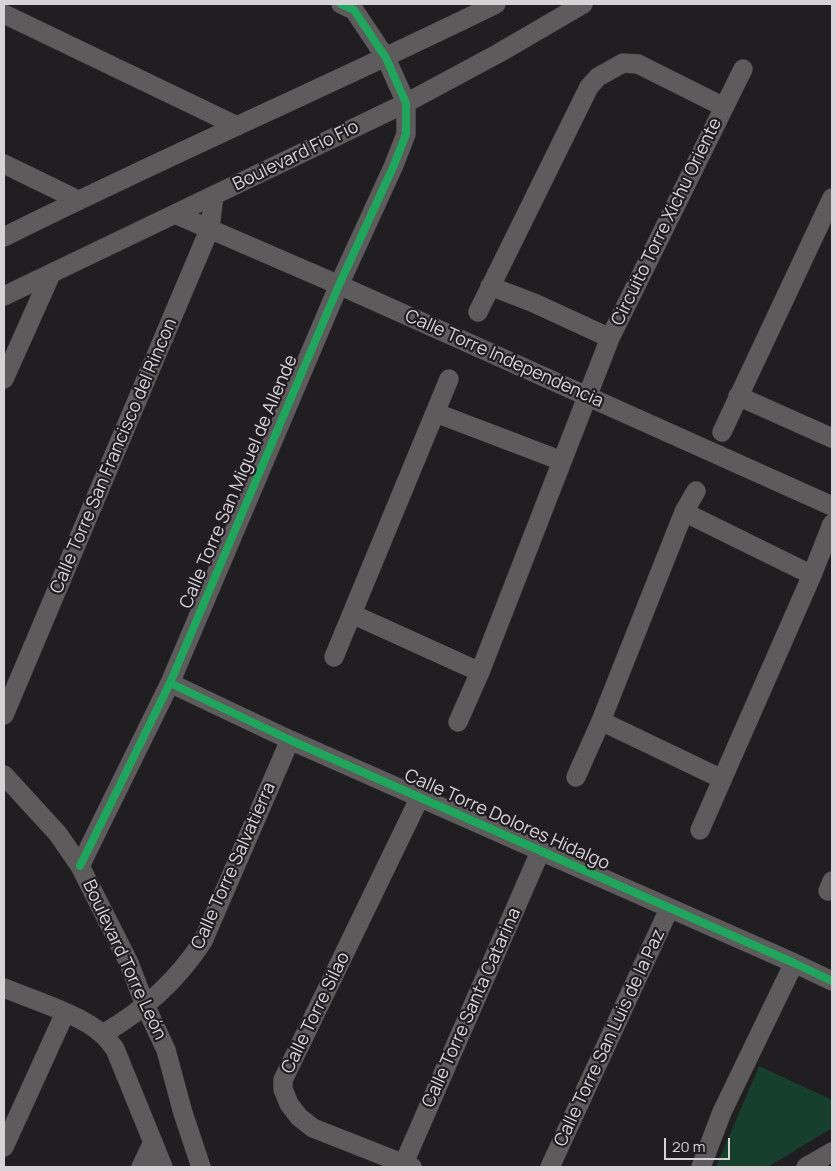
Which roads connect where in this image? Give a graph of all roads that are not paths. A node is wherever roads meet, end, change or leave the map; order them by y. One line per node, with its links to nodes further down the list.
1 (496, 4): 5 (street)
2 (583, 4): 7 (street, Boulevard Fio Fio)
3 (351, 6): 5 (street)
4 (4, 14): 9 (street)
5 (386, 58): 7 (street); 9 (street)
6 (743, 69): 8 (street, Circuito Torre Xichu Oriente)
7 (406, 103): 11 (street, Boulevard Fio Fio); 18 (street, Calle Torre San Miguel de Allende)
8 (724, 107): 19 (street, Circuito Torre Xichu Oriente); 22 (street, Circuito Torre Xichu Oriente)
9 (237, 126): 13 (street)
10 (4, 164): 13 (street)
11 (214, 195): 14 (street, Boulevard Fio Fio); 15 (street, Calle Torre San Francisco del Rincon)
12 (832, 198): 25 (street)
13 (78, 200): 16 (street)
14 (175, 214): 15 (street, Calle Torre Independencia); 17 (street, Boulevard Fio Fio)
15 (210, 228): 18 (street, Calle Torre Independencia); 40 (street, Calle Torre San Francisco del Rincon)
16 (4, 237)
17 (51, 274): 20 (street, Boulevard Fio Fio); 23 (street)
18 (340, 285): 26 (street, Calle Torre Independencia); 39 (street, Calle Torre San Miguel de Allende)
19 (490, 286): 21 (street, Circuito Torre Xichu Oriente); 22 (street, Circuito Torre Xichu Oriente)
20 (4, 296)
21 (478, 312)
22 (610, 338): 26 (street, Circuito Torre Xichu Oriente)
23 (4, 379)
24 (449, 379): 27 (street)
25 (738, 396): 28 (street); 29 (street)
26 (586, 397): 30 (street, Circuito Torre Xichu Oriente); 32 (street, Calle Torre Independencia)
27 (436, 413): 30 (street); 36 (street)
28 (722, 432)
29 (832, 438)
30 (562, 461): 38 (street, Circuito Torre Xichu Oriente)
31 (696, 491): 33 (street)
32 (832, 506)
33 (684, 512): 35 (street); 41 (street)
34 (832, 524): 35 (street)
35 (812, 575): 46 (street)
36 (352, 614): 37 (street); 38 (street)
37 (334, 657)
38 (480, 672): 42 (street, Circuito Torre Xichu Oriente)
39 (170, 683): 43 (street, Calle Torre Dolores Hidalgo); 50 (street, Calle Torre San Miguel de Allende)
40 (4, 715)
41 (601, 721): 45 (street); 46 (street)
42 (458, 722)
43 (290, 740): 47 (street, Calle Torre Dolores Hidalgo); 55 (street, Calle Torre Salvatierra)
44 (4, 775): 50 (street, Boulevard Torre León)
45 (576, 777)
46 (722, 778): 48 (street)
47 (420, 796): 49 (street, Calle Torre Dolores Hidalgo); 61 (street, Calle Torre Silao)
48 (700, 830)
49 (540, 852): 51 (street, Calle Torre Dolores Hidalgo); 61 (street, Calle Torre Santa Catarina)
50 (80, 866): 55 (street, Boulevard Torre León)
51 (669, 909): 52 (street, Calle Torre Dolores Hidalgo); 65 (street, Calle Torre San Luis de la Paz)
52 (794, 963): 53 (street, Calle Torre Dolores Hidalgo); 66 (street)
53 (832, 981)
54 (4, 988): 56 (street)
55 (145, 1005): 57 (street, Calle Torre Salvatierra); 64 (street, Boulevard Torre León)
56 (65, 1013): 57 (street); 59 (street)
57 (102, 1034): 58 (street)
58 (153, 1142): 62 (street); 63 (street)
59 (4, 1147)
60 (832, 1152): 67 (street)
61 (408, 1165)
62 (141, 1167)
63 (163, 1167)
64 (201, 1167)
65 (550, 1167)
66 (701, 1167)
67 (806, 1167)

